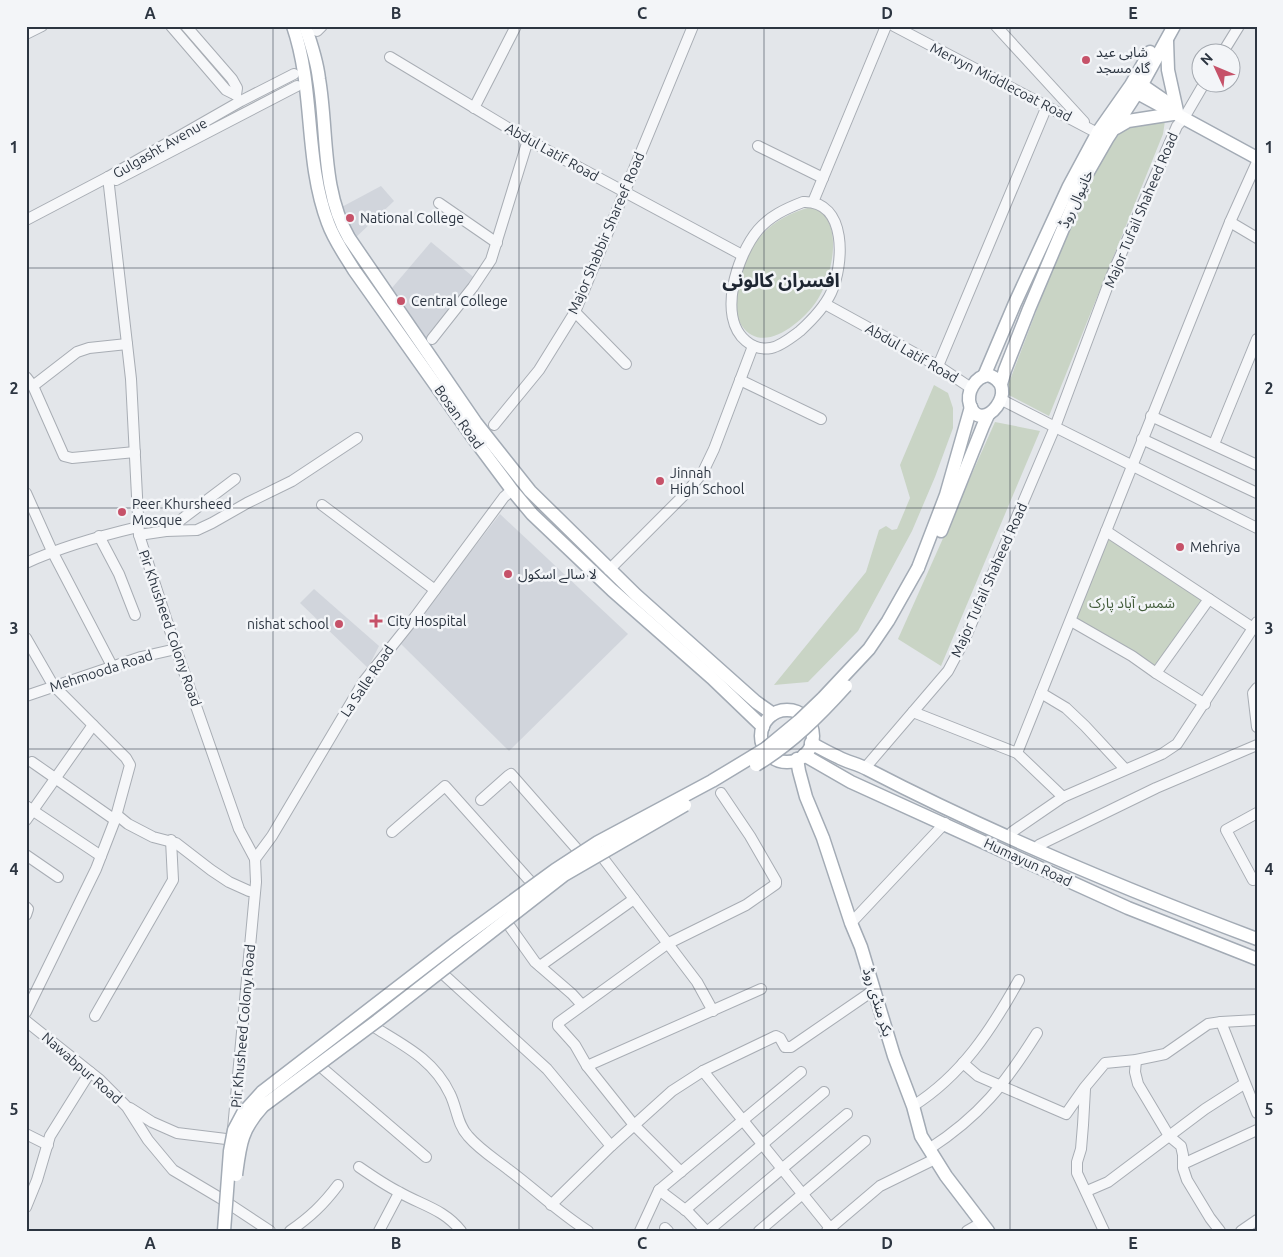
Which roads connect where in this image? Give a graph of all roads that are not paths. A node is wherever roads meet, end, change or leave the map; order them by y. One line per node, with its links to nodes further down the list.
1 (42, 26): 14 (street)
2 (171, 26): 21 (street)
3 (186, 26): 21 (street)
4 (293, 26): 71 (main road, Bosan Road)
5 (516, 26): 23 (street)
6 (693, 26): 33 (street, Major Shabbir Shareef Road)
7 (886, 26): 31 (street)
8 (894, 26): 22 (street, Mervyn Middlecoat Road)
9 (996, 26): 26 (street)
10 (1174, 26): 13 (main road, خانیوال روڈ)
11 (1239, 26): 15 (street)
12 (315, 28): 83 (main road, Bosan Road)
13 (1166, 32): 19 (main road, خانیوال روڈ); 25 (main road)
14 (26, 34)
15 (1229, 42)
16 (390, 57): 23 (street, Abdul Latif Road)
17 (294, 74): 21 (street, Gulgasht Avenue)
18 (297, 86): 24 (street, Gulgasht Avenue)
19 (1135, 86): 25 (main road); 26 (main road, خانیوال روڈ)
20 (1198, 92): 25 (street, Major Tufail Shaheed Road)
21 (238, 98): 24 (street); 32 (street, Gulgasht Avenue)
22 (1047, 106): 26 (street, Mervyn Middlecoat Road); 51 (street)
23 (474, 108): 27 (street, Abdul Latif Road)
24 (247, 111): 32 (street, Gulgasht Avenue)
25 (1179, 115): 26 (main road); 29 (main road); 63 (street, Major Tufail Shaheed Road)
26 (1102, 132): 42 (main road); 44 (main road, خانیوال روڈ)
27 (528, 140): 33 (street, Abdul Latif Road); 40 (street)
28 (758, 146): 31 (street)
29 (1257, 158)
30 (1257, 162): 37 (street)
31 (823, 178): 34 (street)
32 (109, 181): 36 (street, Gulgasht Avenue); 38 (street); 48 (street, Pir Khusheed Colony Road)
33 (624, 191): 41 (street, Abdul Latif Road); 45 (street, Major Shabbir Shareef Road)
34 (813, 202): 41 (street); 43 (street)
35 (439, 203): 40 (street)
36 (26, 220)
37 (1230, 222): 39 (street); 60 (street)
38 (26, 226)
39 (1257, 238)
40 (497, 243): 47 (street)
41 (742, 255): 49 (street)
42 (1015, 303): 44 (main road); 52 (main road)
43 (825, 304): 49 (street); 51 (street, Abdul Latif Road)
44 (1029, 309): 55 (main road, خانیوال روڈ)
45 (574, 312): 50 (street); 62 (street, Major Shabbir Shareef Road)
46 (1257, 339): 66 (street)
47 (432, 340)
48 (127, 344): 54 (street); 67 (street, Pir Khusheed Colony Road)
49 (753, 346): 53 (street)
50 (626, 364)
51 (938, 366): 56 (street, Abdul Latif Road)
52 (984, 376): 55 (main road); 56 (main road)
53 (740, 380): 61 (street); 83 (street)
54 (29, 382): 67 (street)
55 (1001, 384): 57 (main road)
56 (972, 388): 58 (main road)
57 (1000, 399): 59 (main road); 63 (street)
58 (971, 407): 59 (main road); 82 (main road)
59 (988, 415): 82 (main road)
60 (1151, 416): 65 (street); 66 (street)
61 (821, 419)
62 (494, 425)
63 (1055, 427): 69 (street); 98 (street, Major Tufail Shaheed Road)
64 (357, 438): 77 (street)
65 (1142, 439): 69 (street); 73 (street)
66 (1214, 444): 68 (street)
67 (134, 452): 76 (street, Pir Khusheed Colony Road)
68 (1257, 465)
69 (1132, 466): 75 (street); 78 (street)
70 (235, 480): 77 (street)
71 (512, 490): 84 (street, La Salle Road); 101 (main road, Bosan Road)
72 (26, 493): 80 (street)
73 (1257, 493)
74 (322, 505): 84 (street)
75 (1257, 528)
76 (139, 531): 77 (street); 79 (street); 90 (street, Pir Khusheed Colony Road)
77 (166, 531)
78 (1106, 531): 85 (street); 87 (street)
79 (99, 536): 80 (street); 86 (street)
80 (52, 551): 81 (street); 91 (street)
81 (26, 563)
82 (921, 569): 175 (main road, bridge); 200 (main road, bridge)
83 (609, 570): 99 (main road, Bosan Road)
84 (434, 590): 127 (street, La Salle Road)
85 (1208, 599): 88 (street); 92 (street)
86 (135, 614)
87 (1071, 621): 92 (street); 95 (street)
88 (1255, 625): 97 (street)
89 (26, 638): 93 (street)
90 (176, 649): 91 (street, Mehmooda Road); 127 (street, Pir Khusheed Colony Road)
91 (112, 666): 93 (street, Mehmooda Road)
92 (1156, 673): 97 (street)
93 (53, 685): 96 (street, Mehmooda Road); 100 (street)
94 (1257, 688): 102 (street)
95 (1041, 693): 105 (street); 109 (street)
96 (26, 696)
97 (1205, 704): 109 (street)
98 (913, 712): 105 (street); 108 (street, Major Tufail Shaheed Road)
99 (773, 714): 101 (main road); 103 (main road)
100 (93, 724): 110 (street); 116 (street)
101 (763, 727): 106 (main road)
102 (1257, 727)
103 (811, 743): 106 (main road); 108 (main road, Humayun Road)
104 (1257, 745): 122 (street)
105 (1017, 753): 112 (street)
106 (801, 757): 118 (main road, Humayun Road); 136 (main road, بکر منڈی روڈ)
107 (32, 762): 110 (street)
108 (865, 768): 120 (main road); 128 (main road, Humayun Road)
109 (1125, 769): 112 (street)
110 (55, 779): 114 (street); 116 (street)
111 (721, 793): 139 (street)
112 (1063, 797): 120 (street)
113 (481, 800): 123 (street)
114 (29, 809): 117 (street); 125 (street)
115 (1257, 813): 130 (street)
116 (116, 818): 121 (street); 125 (street)
117 (26, 820)
118 (945, 824): 136 (street); 140 (main road, Humayun Road)
119 (392, 832): 131 (street)
120 (1012, 832): 122 (main road)
121 (170, 840): 132 (street); 149 (street)
122 (1039, 845): 128 (main road)
123 (576, 848)
124 (26, 855): 129 (street)
125 (101, 856): 148 (street)
126 (603, 858): 133 (street)
127 (255, 859): 175 (street, Pir Khusheed Colony Road, bridge)
128 (1066, 863): 138 (main road, Humayun Road)
129 (58, 877)
130 (1257, 878)
131 (530, 881)
132 (249, 891)
133 (634, 899): 139 (street); 141 (street)
134 (26, 907): 135 (street)
135 (26, 915)
136 (851, 923): 145 (main road, بکر منڈی روڈ)
137 (508, 924): 141 (street)
138 (1257, 939)
139 (667, 944): 146 (street); 147 (street)
140 (1257, 959)
141 (540, 966): 146 (street)
142 (443, 974): 179 (street)
143 (1019, 980): 156 (street)
144 (761, 989): 147 (street)
145 (874, 990): 159 (street); 166 (main road, بکر منڈی روڈ)
146 (582, 1005): 157 (street)
147 (713, 1011): 157 (street)
148 (26, 1012)
149 (95, 1016)
150 (26, 1020): 160 (street, Nawabpur Road)
151 (1257, 1020): 152 (street)
152 (1221, 1022): 155 (street); 162 (street)
153 (374, 1027): 192 (street)
154 (1037, 1033): 163 (street)
155 (1136, 1060): 164 (street); 174 (street)
156 (963, 1064): 163 (street); 166 (street)
157 (587, 1066): 171 (street)
158 (320, 1067): 181 (street)
159 (703, 1071): 170 (street); 171 (street)
160 (90, 1072): 167 (street, Nawabpur Road); 178 (street)
161 (801, 1072): 170 (street)
162 (1244, 1084): 168 (street); 174 (street)
163 (1002, 1087): 164 (street); 180 (street)
164 (1084, 1087): 189 (street)
165 (824, 1092): 177 (street)
166 (913, 1106): 180 (main road, بکر منڈی روڈ)
167 (127, 1107): 175 (street); 201 (street, Nawabpur Road)
168 (1257, 1113)
169 (847, 1114): 184 (street)
170 (743, 1120): 177 (street); 185 (street)
171 (634, 1125): 179 (street); 185 (street)
172 (1257, 1130): 182 (street)
173 (26, 1134): 178 (street)
174 (1170, 1136): 182 (street); 189 (street)
175 (229, 1139): 199 (main road, bridge)
176 (865, 1141): 191 (street)
177 (763, 1144): 184 (street); 194 (street)
178 (48, 1145): 187 (street)
179 (611, 1146): 192 (street)
180 (932, 1154): 196 (main road, بکر منڈی روڈ); 197 (street)
181 (426, 1157)
182 (1183, 1164): 210 (street)
183 (359, 1167): 190 (street)
184 (782, 1168): 191 (street); 206 (street)
185 (681, 1172): 188 (street)
186 (338, 1185): 202 (street)
187 (30, 1190): 193 (street)
188 (659, 1190): 194 (street); 205 (street)
189 (1087, 1191): 209 (street)
190 (399, 1193): 198 (street); 203 (street)
191 (803, 1194): 197 (street); 207 (street)
192 (551, 1205): 204 (street)
193 (26, 1206)
194 (685, 1210): 206 (street)
195 (1257, 1220): 211 (street)
196 (984, 1227): 208 (street)
197 (829, 1229)
198 (382, 1230)
199 (224, 1231)
200 (231, 1231)
201 (270, 1231)
202 (290, 1231)
203 (461, 1231)
204 (588, 1231)
205 (640, 1231)
206 (707, 1231)
207 (759, 1231)
208 (967, 1231)
209 (1104, 1231)
210 (1220, 1231)
211 (1241, 1231)

